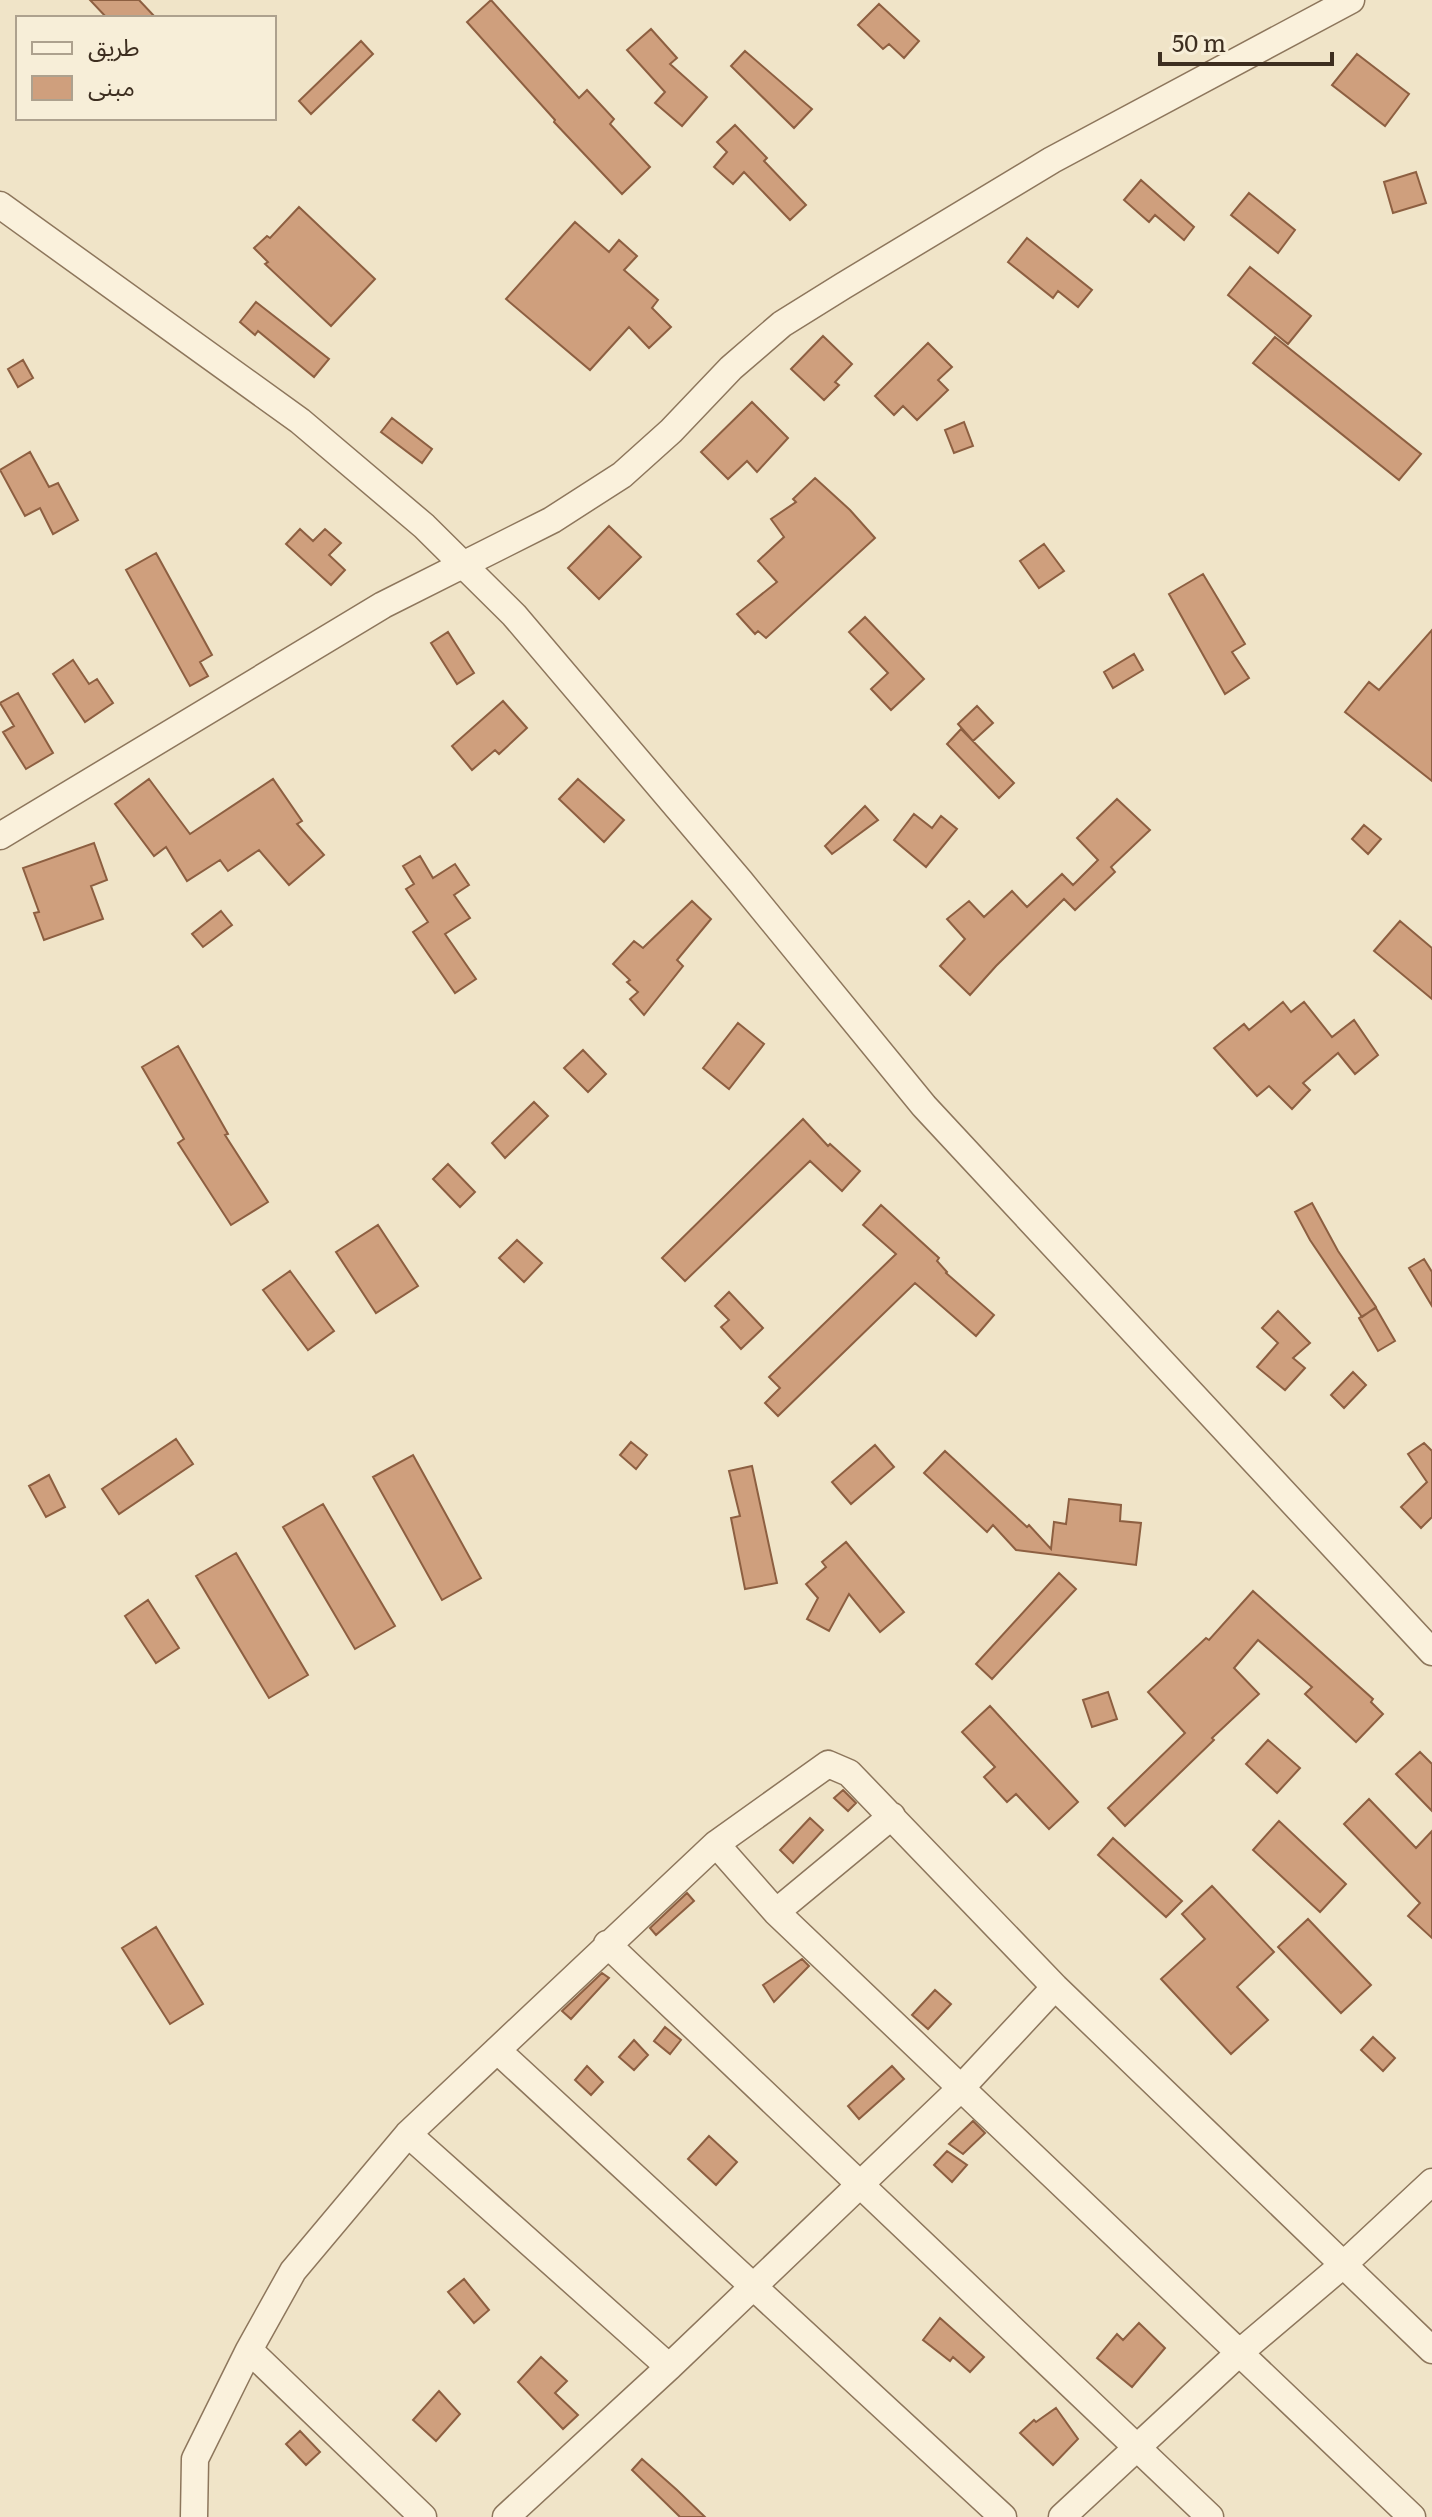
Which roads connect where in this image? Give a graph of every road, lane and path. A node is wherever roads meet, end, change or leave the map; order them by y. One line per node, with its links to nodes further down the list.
1 (1351, 0): 3 (street)
2 (0, 205): 3 (street)
3 (464, 565): 4 (street); 5 (street)
4 (0, 836)
5 (1432, 1652)
6 (892, 1816): 7 (street); 8 (street); 10 (street)
7 (716, 1844): 8 (street); 9 (street)
8 (776, 1912): 12 (street)
9 (607, 1944): 11 (street); 15 (street)
10 (1055, 1987): 12 (street); 16 (street)
11 (497, 2050): 13 (street); 17 (street)
12 (961, 2088): 15 (street); 20 (street)
13 (408, 2134): 18 (street); 21 (street)
14 (1432, 2182): 16 (street)
15 (858, 2185): 17 (street); 22 (street)
16 (1344, 2264): 19 (street); 20 (street)
17 (753, 2287): 21 (street); 26 (street)
18 (249, 2350): 23 (street); 24 (street)
19 (1432, 2350)
20 (1239, 2353): 22 (street); 29 (street)
21 (669, 2367): 25 (street)
22 (1136, 2448): 27 (street); 28 (street)
23 (194, 2517)
24 (423, 2517)
25 (506, 2517)
26 (1003, 2517)
27 (1062, 2517)
28 (1210, 2517)
29 (1412, 2517)

